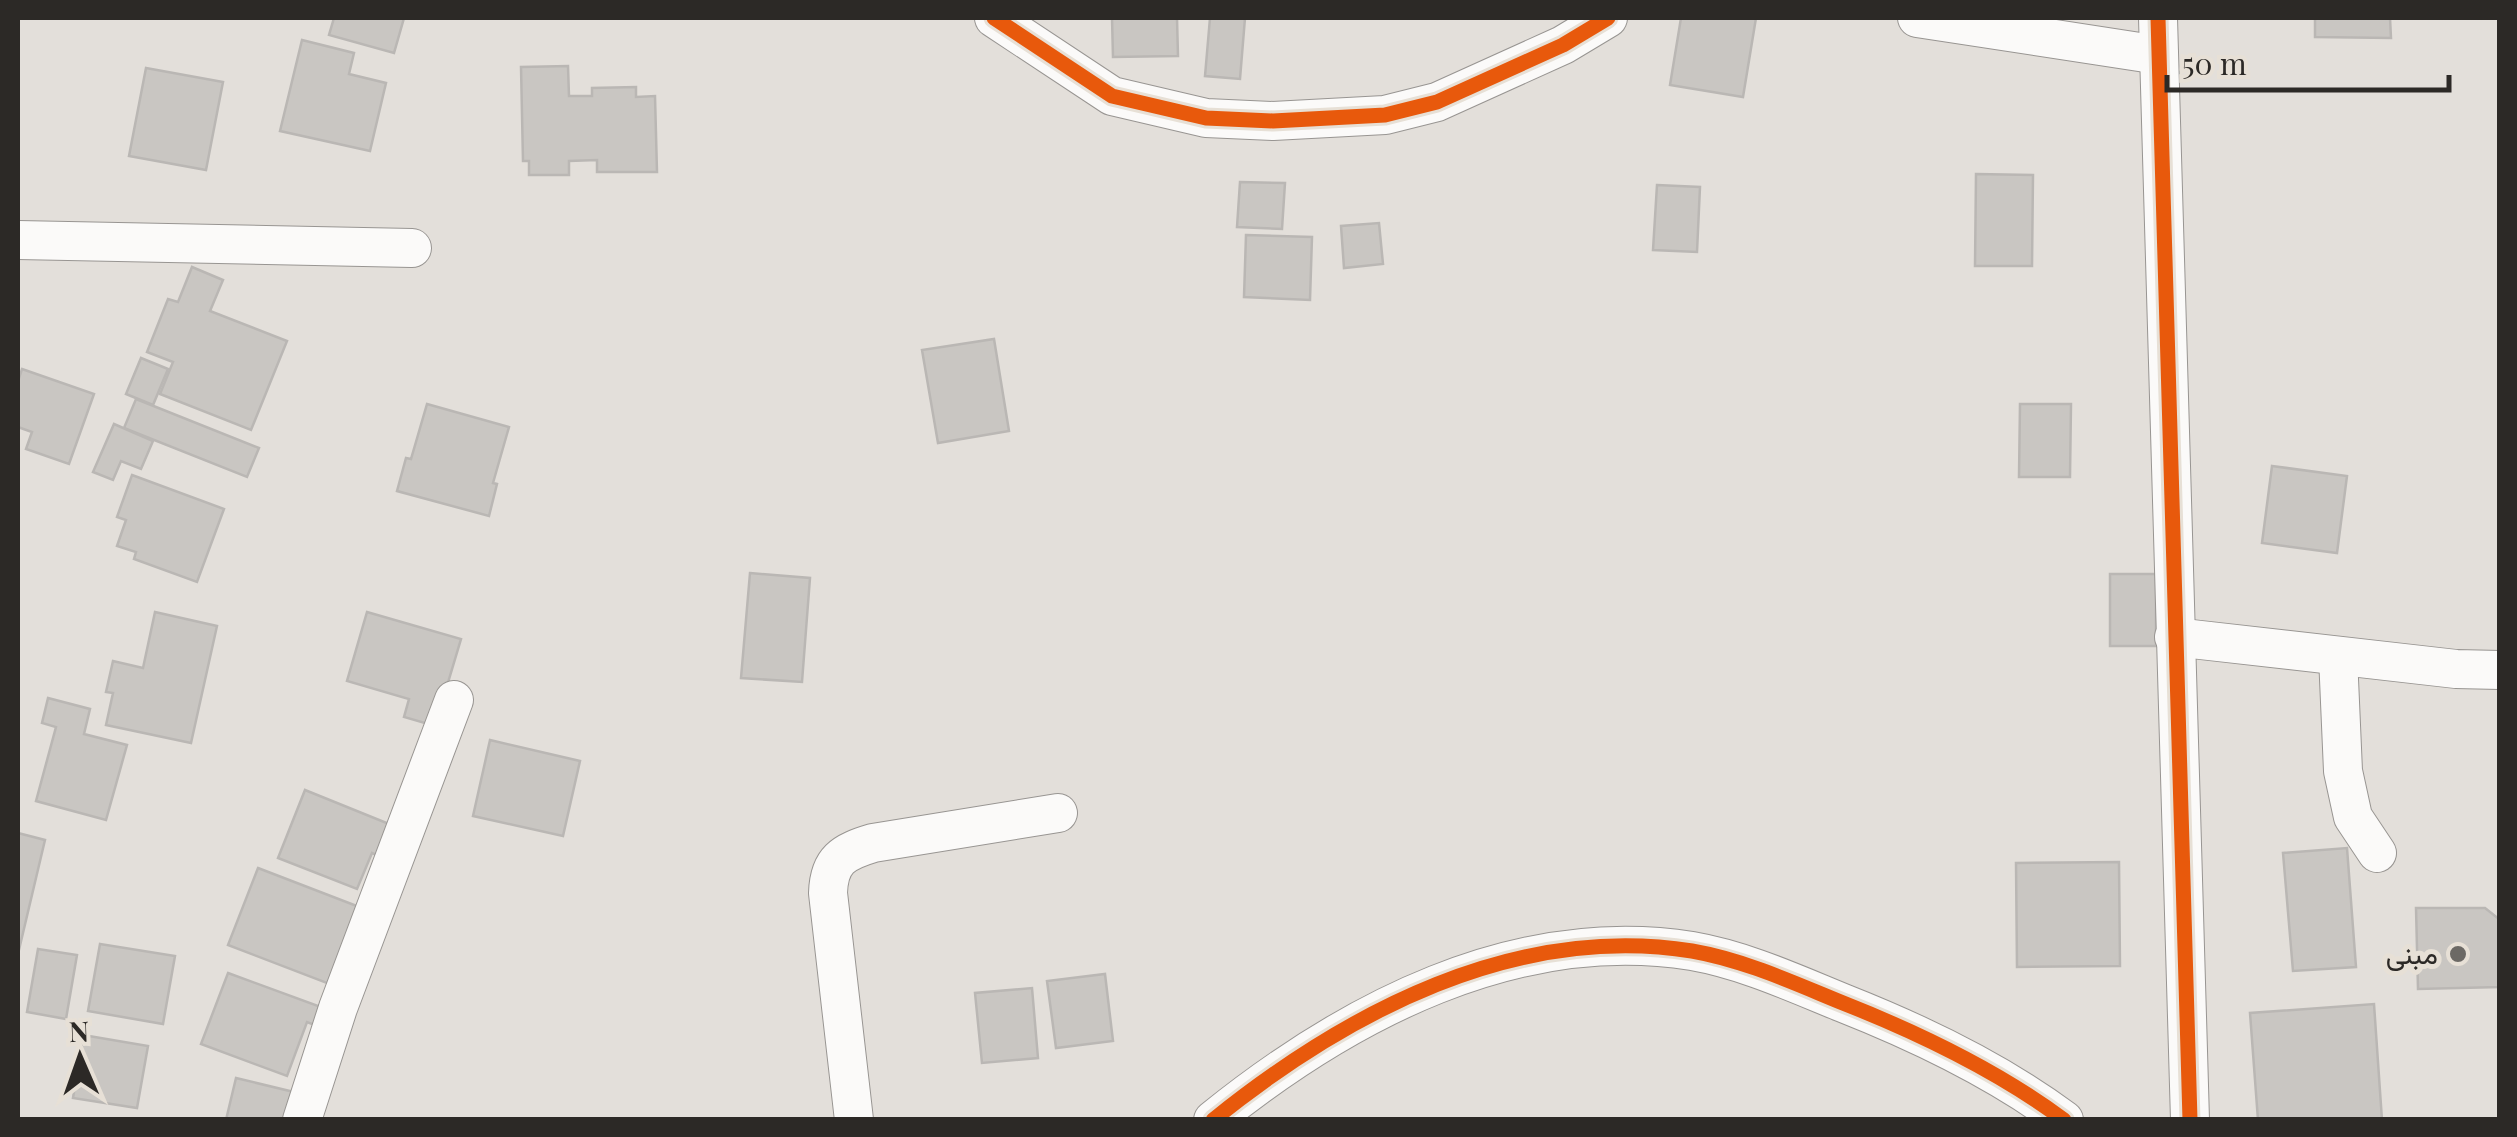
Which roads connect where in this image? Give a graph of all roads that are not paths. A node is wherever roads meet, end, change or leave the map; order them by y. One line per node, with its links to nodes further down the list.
1 (994, 18): 2 (street)
2 (1608, 18)
3 (1916, 18): 4 (street)
4 (2158, 36): 7 (street)
5 (18, 240): 6 (street)
6 (412, 248)
7 (2174, 637): 8 (street); 17 (street)
8 (2338, 656): 9 (street); 12 (street)
9 (2500, 670)
10 (454, 700): 13 (street)
11 (1058, 813): 14 (street)
12 (2377, 852)
13 (302, 1120)
14 (854, 1120)
15 (1212, 1120): 16 (street)
16 (2064, 1120)
17 (2190, 1120)

